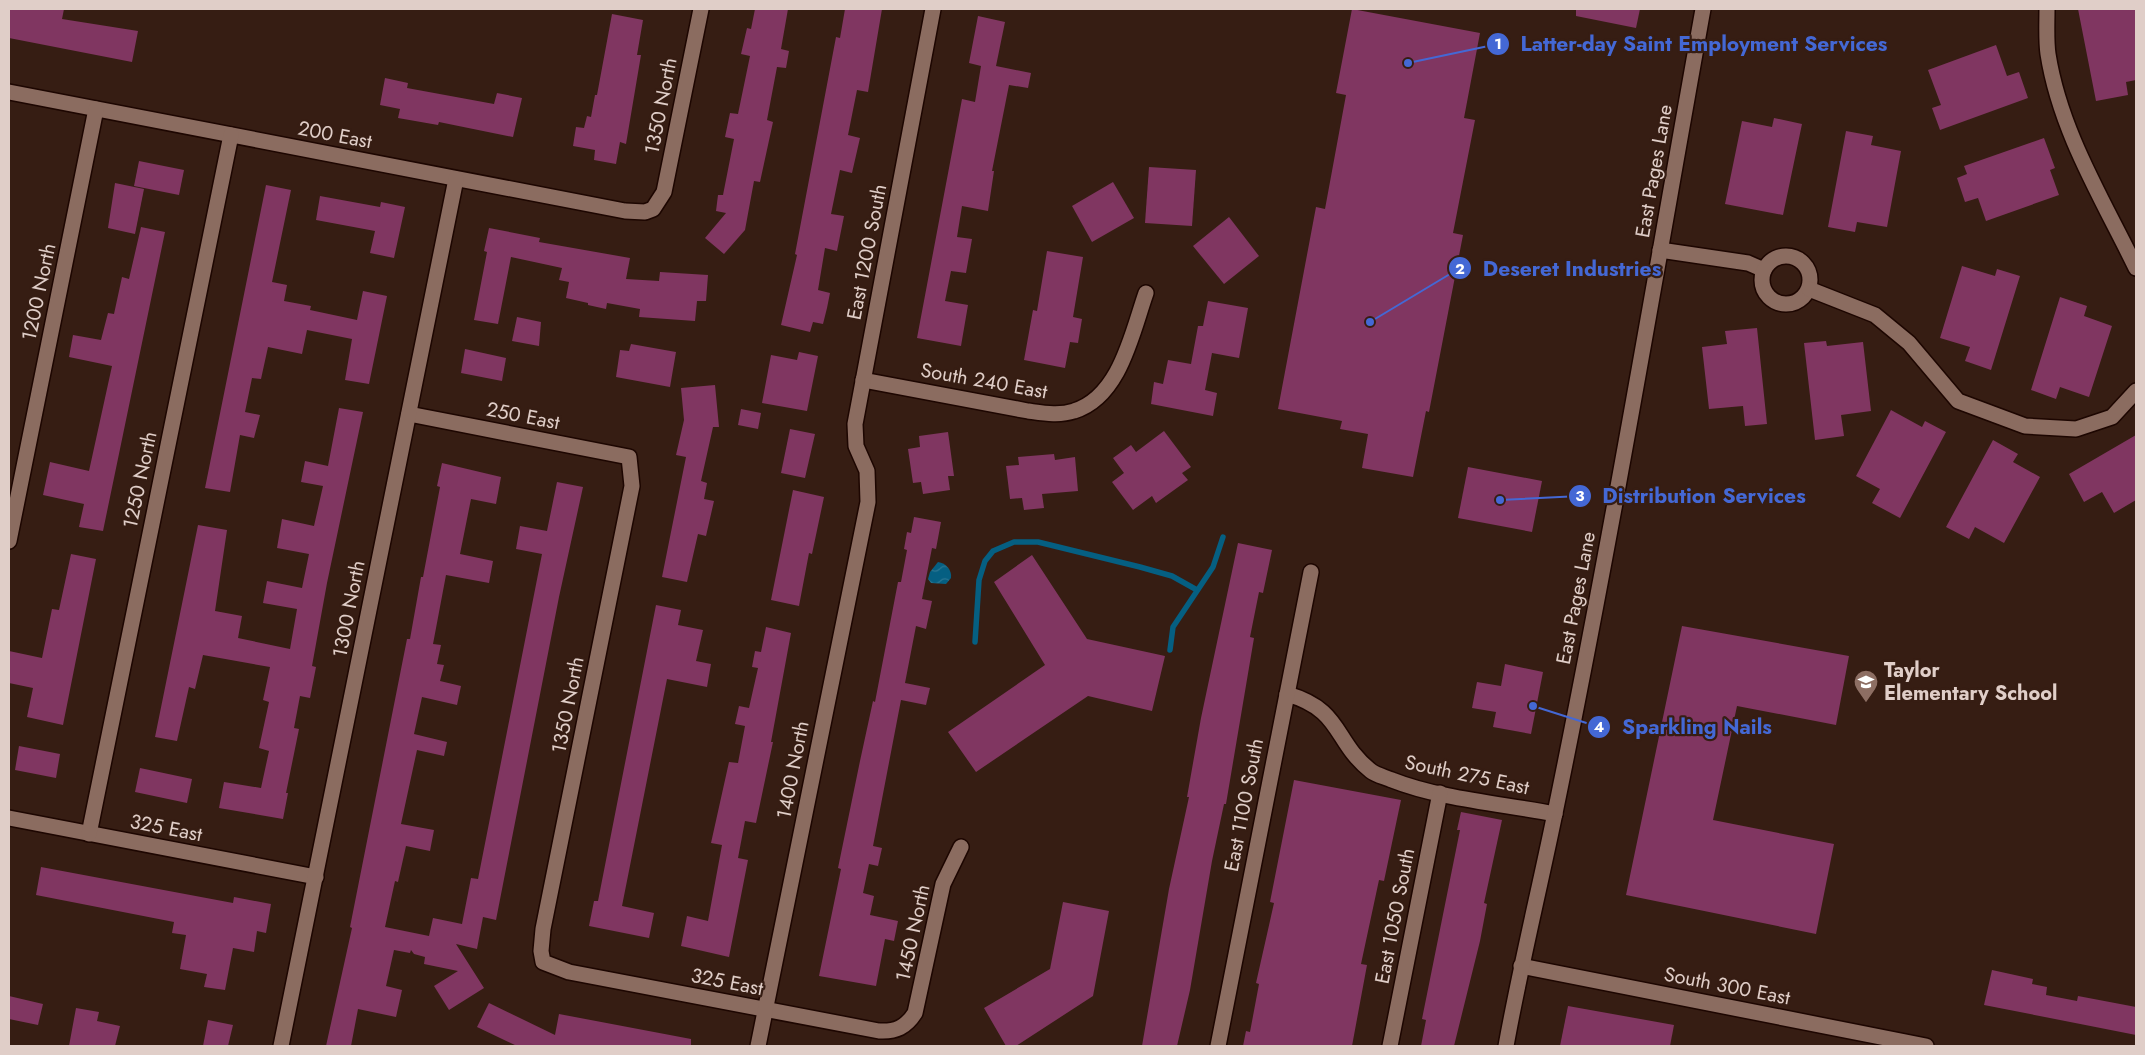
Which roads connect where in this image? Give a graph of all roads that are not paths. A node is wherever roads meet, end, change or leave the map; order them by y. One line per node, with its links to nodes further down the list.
1 (701, 9): 9 (street, 1350 North)
2 (933, 9): 15 (street, East 1200 South)
3 (1703, 9): 10 (street, East Pages Lane)
4 (2047, 9): 11 (street)
5 (9, 92): 6 (street, 200 East)
6 (96, 109): 7 (street, 200 East); 20 (street, 1200 North)
7 (231, 135): 8 (street, 200 East); 26 (street, 1250 North)
8 (456, 179): 9 (street, 200 East); 17 (street, 1300 North)
9 (653, 209)
10 (1660, 250): 12 (street); 24 (street, East Pages Lane)
11 (2136, 268)
12 (1764, 270): 13 (street); 13 (street)
13 (1809, 289): 16 (street)
14 (1146, 293): 15 (street, South 240 East)
15 (864, 380): 19 (street, East 1200 South)
16 (2136, 391)
17 (409, 414): 18 (street, 250 East); 28 (street, 1300 North)
18 (628, 457): 29 (street, 1350 North)
19 (868, 502): 31 (street, 1400 North)
20 (9, 541)
21 (1311, 572): 22 (street, East 1100 South)
22 (1287, 694): 23 (street, South 275 East); 35 (street, East 1100 South)
23 (1440, 793): 24 (street, South 275 East); 36 (street, East 1050 South)
24 (1555, 814): 30 (street, East Pages Lane)
25 (9, 818): 26 (street, 325 East)
26 (88, 834): 28 (street, 325 East)
27 (962, 846): 32 (street, 1450 North)
28 (316, 877): 33 (street, 1300 North)
29 (543, 962): 31 (street, 325 East)
30 (1521, 966): 37 (street, East Pages Lane); 38 (street, South 300 East)
31 (766, 1010): 32 (street, 325 East); 34 (street, 1400 North)
32 (904, 1026)
33 (281, 1046)
34 (758, 1046)
35 (1218, 1046)
36 (1390, 1046)
37 (1506, 1046)
38 (1926, 1046)

